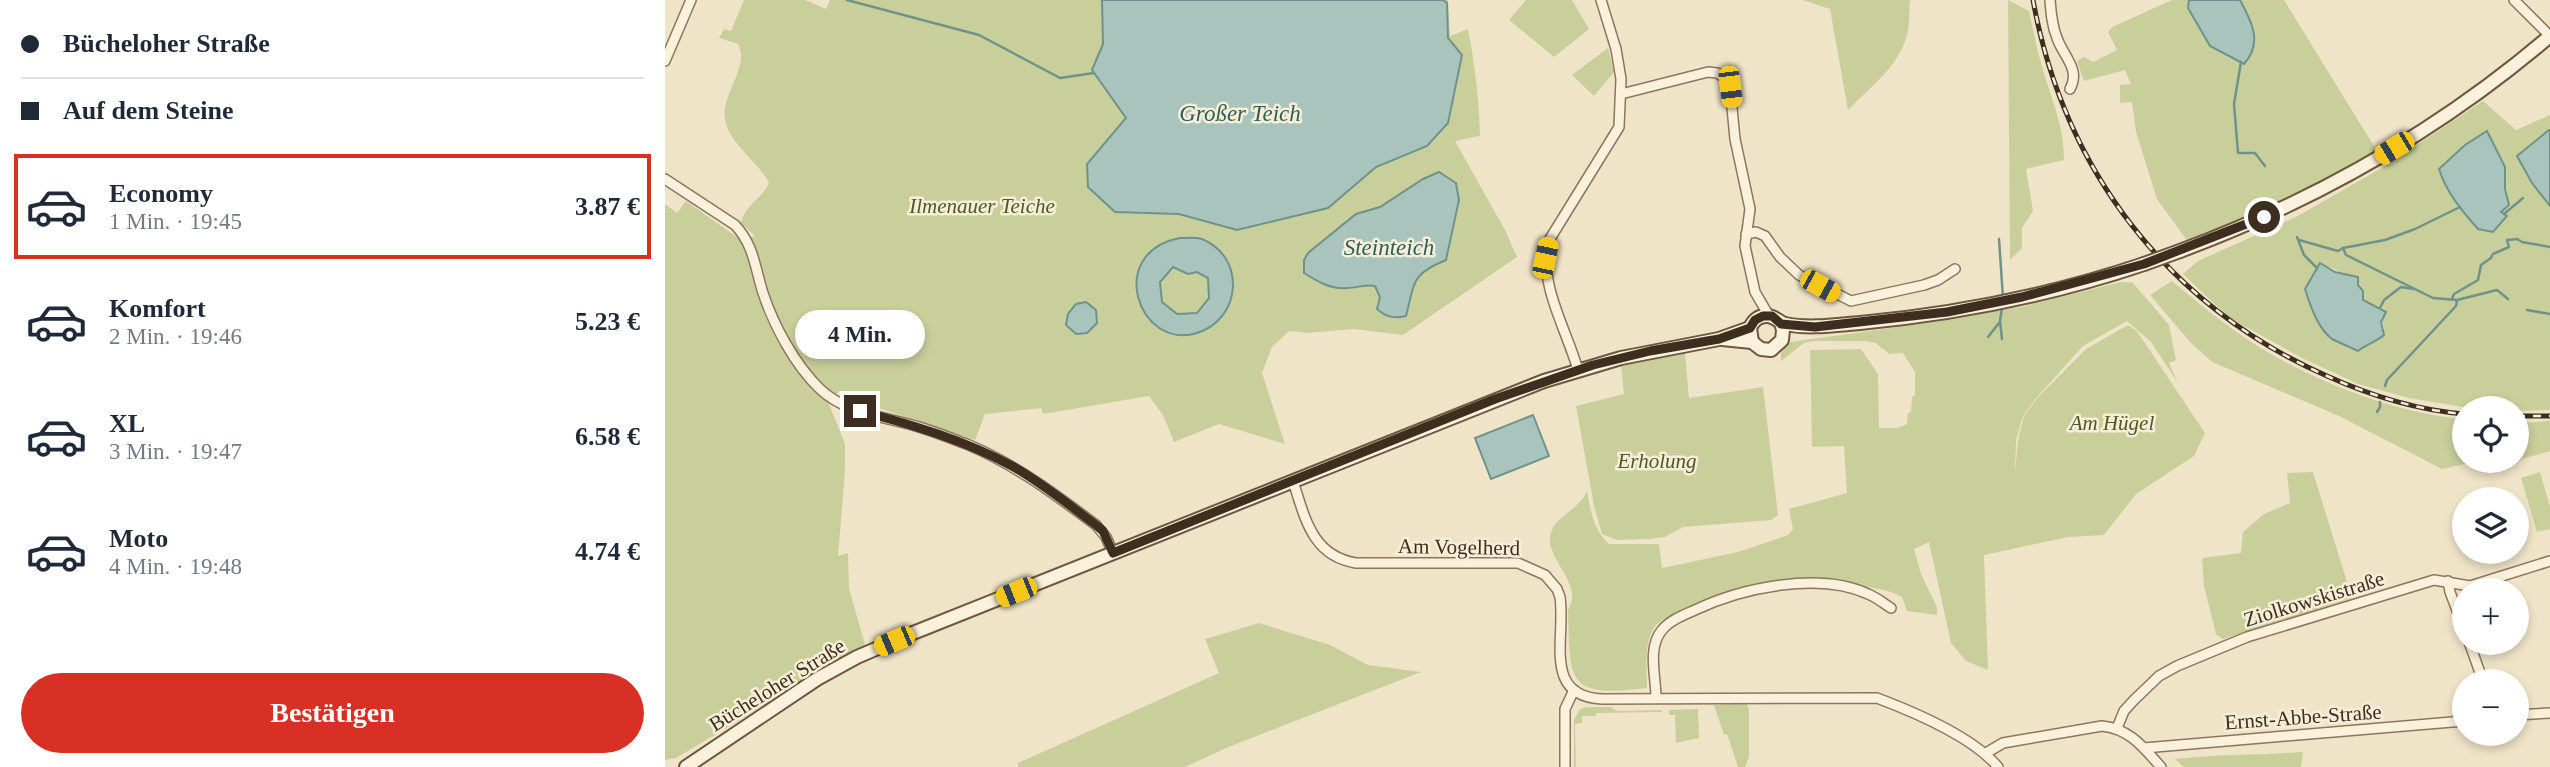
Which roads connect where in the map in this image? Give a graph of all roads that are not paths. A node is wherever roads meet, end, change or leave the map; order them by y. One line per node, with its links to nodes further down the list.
1 (691, 0): 6 (street)
2 (1601, 0): 8 (street)
3 (2050, 0): 7 (street)
4 (2514, 0): 5 (street)
5 (2550, 36): 16 (main road, Bücheloher Straße, bridge)
6 (665, 61)
7 (2070, 89)
8 (1621, 94): 10 (street); 20 (street)
9 (665, 179): 22 (street)
10 (1746, 234): 11 (street); 12 (street)
11 (1955, 269)
12 (1755, 292): 13 (street); 14 (street)
13 (1769, 316): 14 (main road, Bücheloher Straße); 15 (main road, Bücheloher Straße)
14 (1753, 324): 18 (main road, Bücheloher Straße); 19 (main road)
15 (1781, 324): 16 (main road, Bücheloher Straße); 17 (main road)
16 (1815, 327): 17 (main road, Bücheloher Straße)
17 (1783, 337): 19 (main road, Bücheloher Straße)
18 (1719, 339): 19 (main road, Bücheloher Straße); 20 (main road, Bücheloher Straße)
19 (1752, 342)
20 (1578, 370): 21 (main road, Bücheloher Straße)
21 (1293, 481): 22 (main road, Bücheloher Straße); 27 (street, Am Vogelherd)
22 (1113, 553): 35 (main road, Bücheloher Straße)
23 (2550, 561): 24 (street, Ziolkowskistraße)
24 (2448, 581): 25 (street); 32 (street, Ziolkowskistraße)
25 (2452, 599)
26 (1891, 608): 28 (street)
27 (1573, 692): 28 (street); 36 (street)
28 (1656, 698): 34 (street)
29 (2550, 713): 30 (street)
30 (2529, 714)
31 (2452, 722): 33 (street, Ernst-Abbe-Straße)
32 (2117, 728): 33 (street); 34 (street)
33 (2144, 748): 38 (street)
34 (1986, 753): 37 (street)
35 (685, 767)
36 (1565, 767)
37 (1998, 767)
38 (2161, 767)

